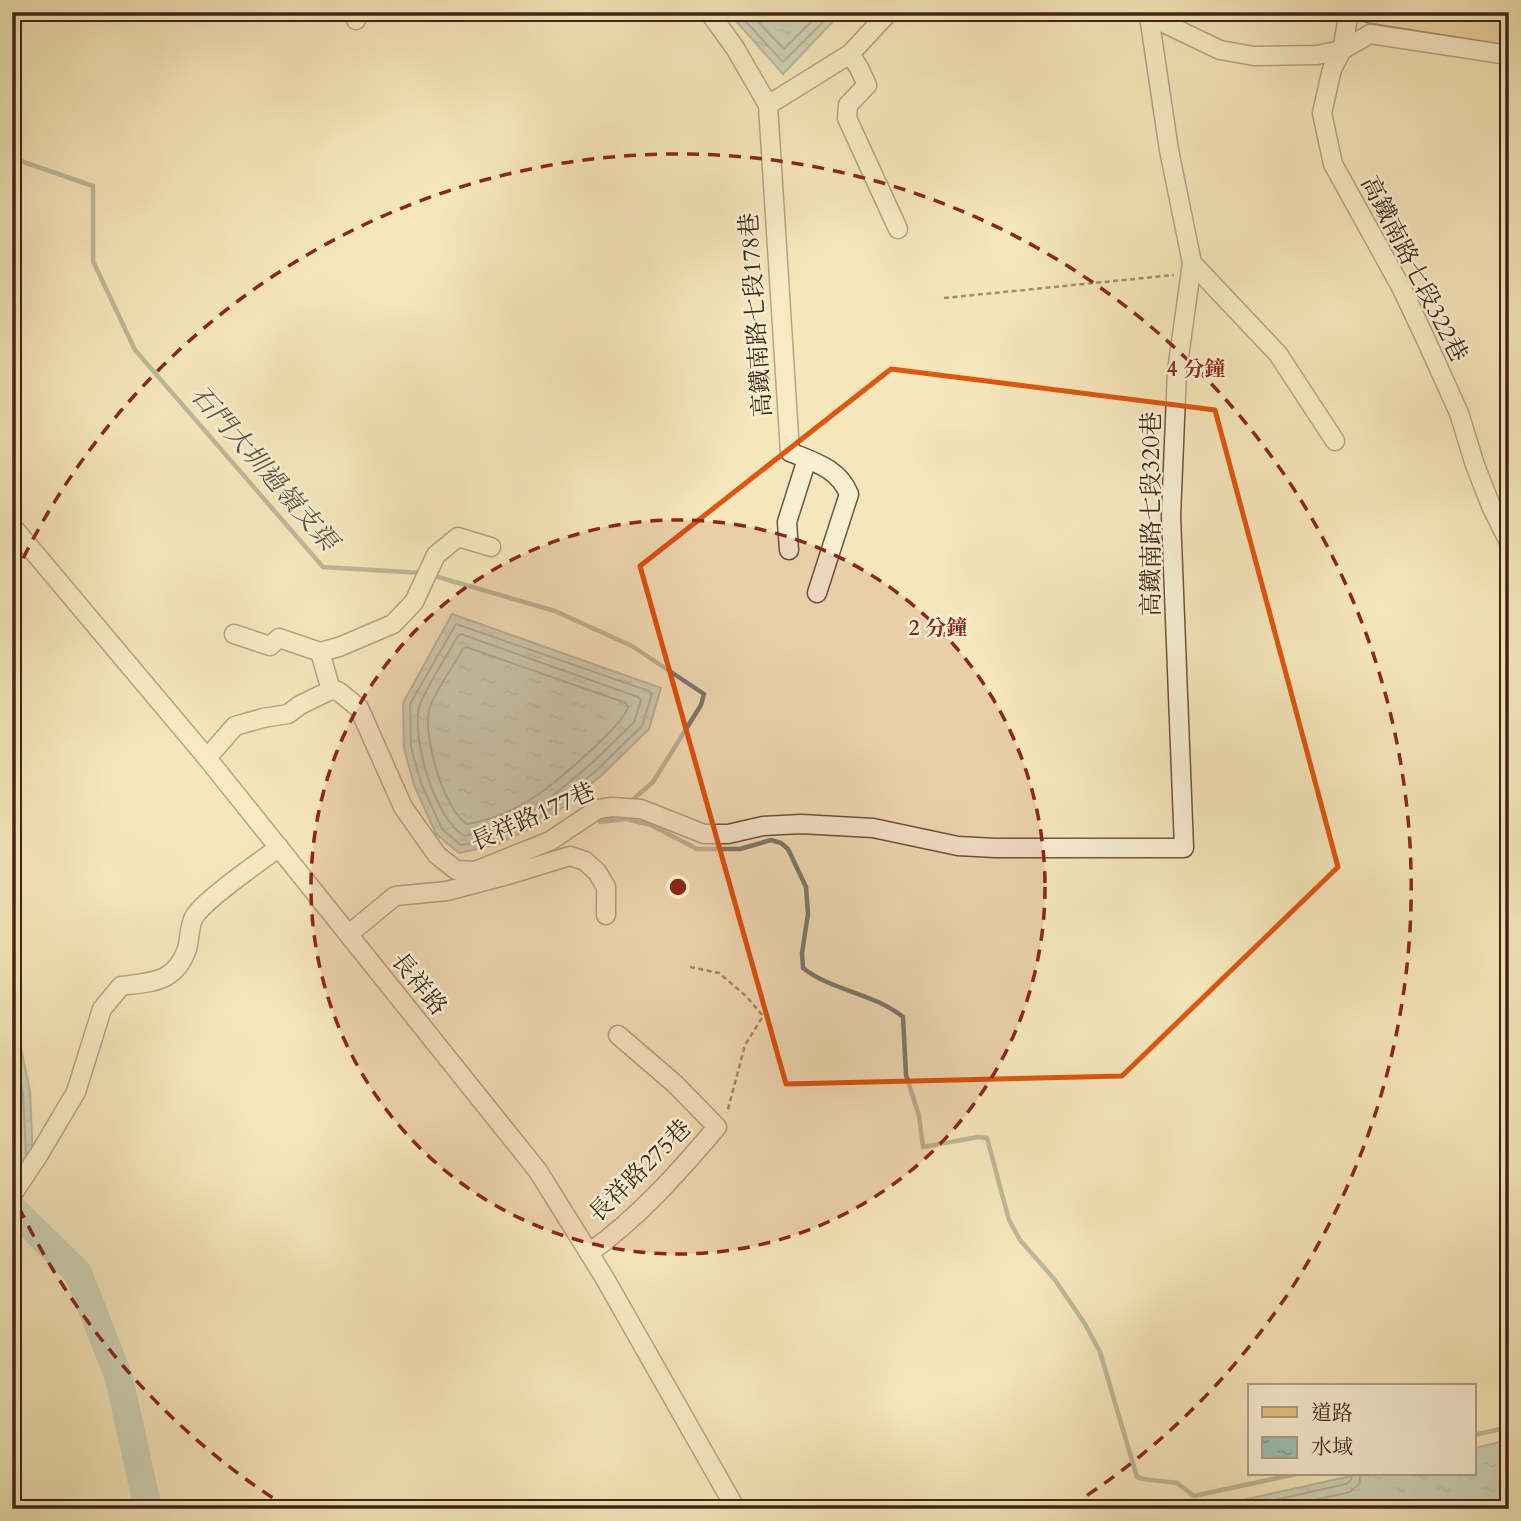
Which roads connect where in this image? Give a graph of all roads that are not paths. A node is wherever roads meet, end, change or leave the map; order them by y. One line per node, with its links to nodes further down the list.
1 (709, 12): 10 (street, 高鐵南路七段178巷)
2 (890, 12): 8 (street)
3 (1349, 12): 7 (street, 高鐵南路七段322巷)
4 (1370, 12): 6 (main road)
5 (1146, 14): 7 (street, 高鐵南路七段320巷); 12 (street, 高鐵南路七段320巷)
6 (1509, 34)
7 (1342, 50): 9 (street, 高鐵南路七段320巷); 16 (street, 高鐵南路七段322巷)
8 (850, 54): 10 (street); 11 (street)
9 (1509, 55)
10 (768, 105): 14 (street, 高鐵南路七段178巷)
11 (898, 229)
12 (1191, 270): 13 (street); 25 (street, 高鐵南路七段320巷)
13 (1335, 441)
14 (807, 459): 18 (street); 19 (street, 高鐵南路七段178巷)
15 (12, 526): 23 (street, 長祥路)
16 (1509, 542)
17 (491, 547): 21 (street)
18 (789, 550)
19 (817, 593)
20 (234, 635): 21 (street)
21 (320, 652): 22 (street)
22 (331, 690): 23 (street); 25 (street, 長祥路177巷)
23 (206, 758): 24 (street, 長祥路)
24 (279, 847): 27 (street, 長祥路); 29 (street)
25 (1184, 848)
26 (606, 915): 27 (street)
27 (349, 934): 30 (street, 長祥路)
28 (618, 1035): 30 (street, 長祥路275巷)
29 (12, 1195)
30 (589, 1253): 31 (street, 長祥路)
31 (736, 1509)

